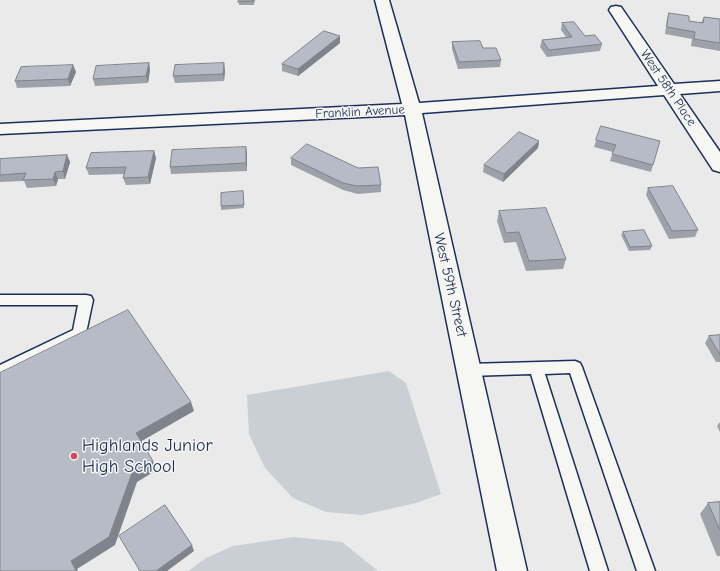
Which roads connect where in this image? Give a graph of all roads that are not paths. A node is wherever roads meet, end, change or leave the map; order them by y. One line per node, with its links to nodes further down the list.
1 (382, 0): 5 (street, West 59th Street)
2 (616, 10): 4 (street, West 58th Place)
3 (720, 86): 4 (street, Franklin Avenue)
4 (670, 89): 5 (street, Franklin Avenue); 7 (street, West 58th Place)
5 (412, 109): 6 (street, Franklin Avenue); 10 (street, West 59th Street)
6 (0, 129)
7 (720, 166)
8 (0, 300): 11 (lane)
9 (536, 368): 10 (lane); 13 (lane); 14 (lane)
10 (468, 370): 12 (street, West 59th Street)
11 (0, 372)
12 (512, 571)
13 (599, 571)
14 (646, 571)

